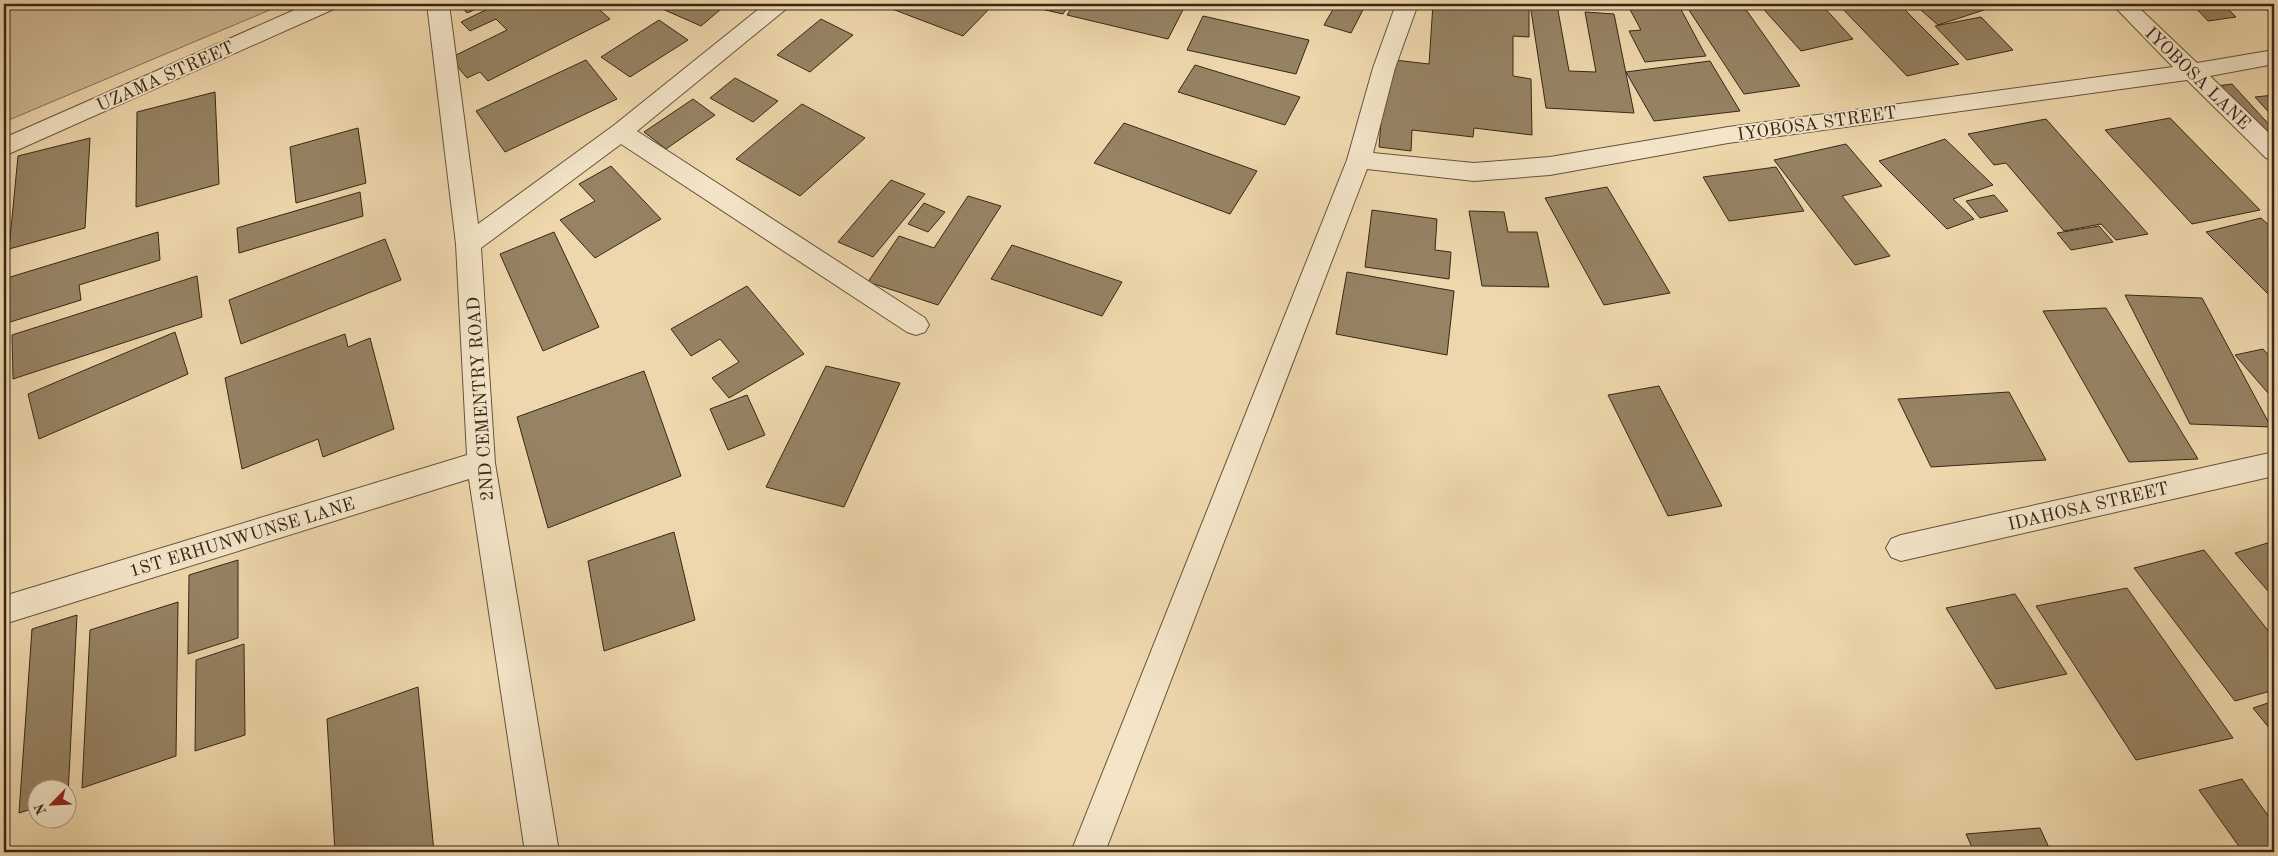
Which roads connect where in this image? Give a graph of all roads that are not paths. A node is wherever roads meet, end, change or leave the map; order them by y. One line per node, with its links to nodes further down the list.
1 (326, 4): 9 (street, UZAMA STREET)
2 (438, 4): 12 (street, 2ND CEMENTRY ROAD)
3 (778, 4): 8 (street)
4 (1407, 4): 11 (street)
5 (2123, 4): 7 (street, IYOBOSA LANE)
6 (2274, 58): 7 (street, IYOBOSA STREET)
7 (2190, 72): 10 (street, IYOBOSA LANE); 11 (street, IYOBOSA STREET)
8 (621, 132): 12 (street); 13 (street)
9 (4, 148)
10 (2274, 152)
11 (1359, 160): 19 (street)
12 (468, 244): 14 (street, 2ND CEMENTRY ROAD)
13 (916, 325)
14 (481, 463): 17 (street, 1ST ERHUNWUNSE LANE); 18 (street, 2ND CEMENTRY ROAD)
15 (2274, 464): 16 (street, IDAHOSA STREET)
16 (1901, 548)
17 (4, 610)
18 (542, 852)
19 (1088, 852)

